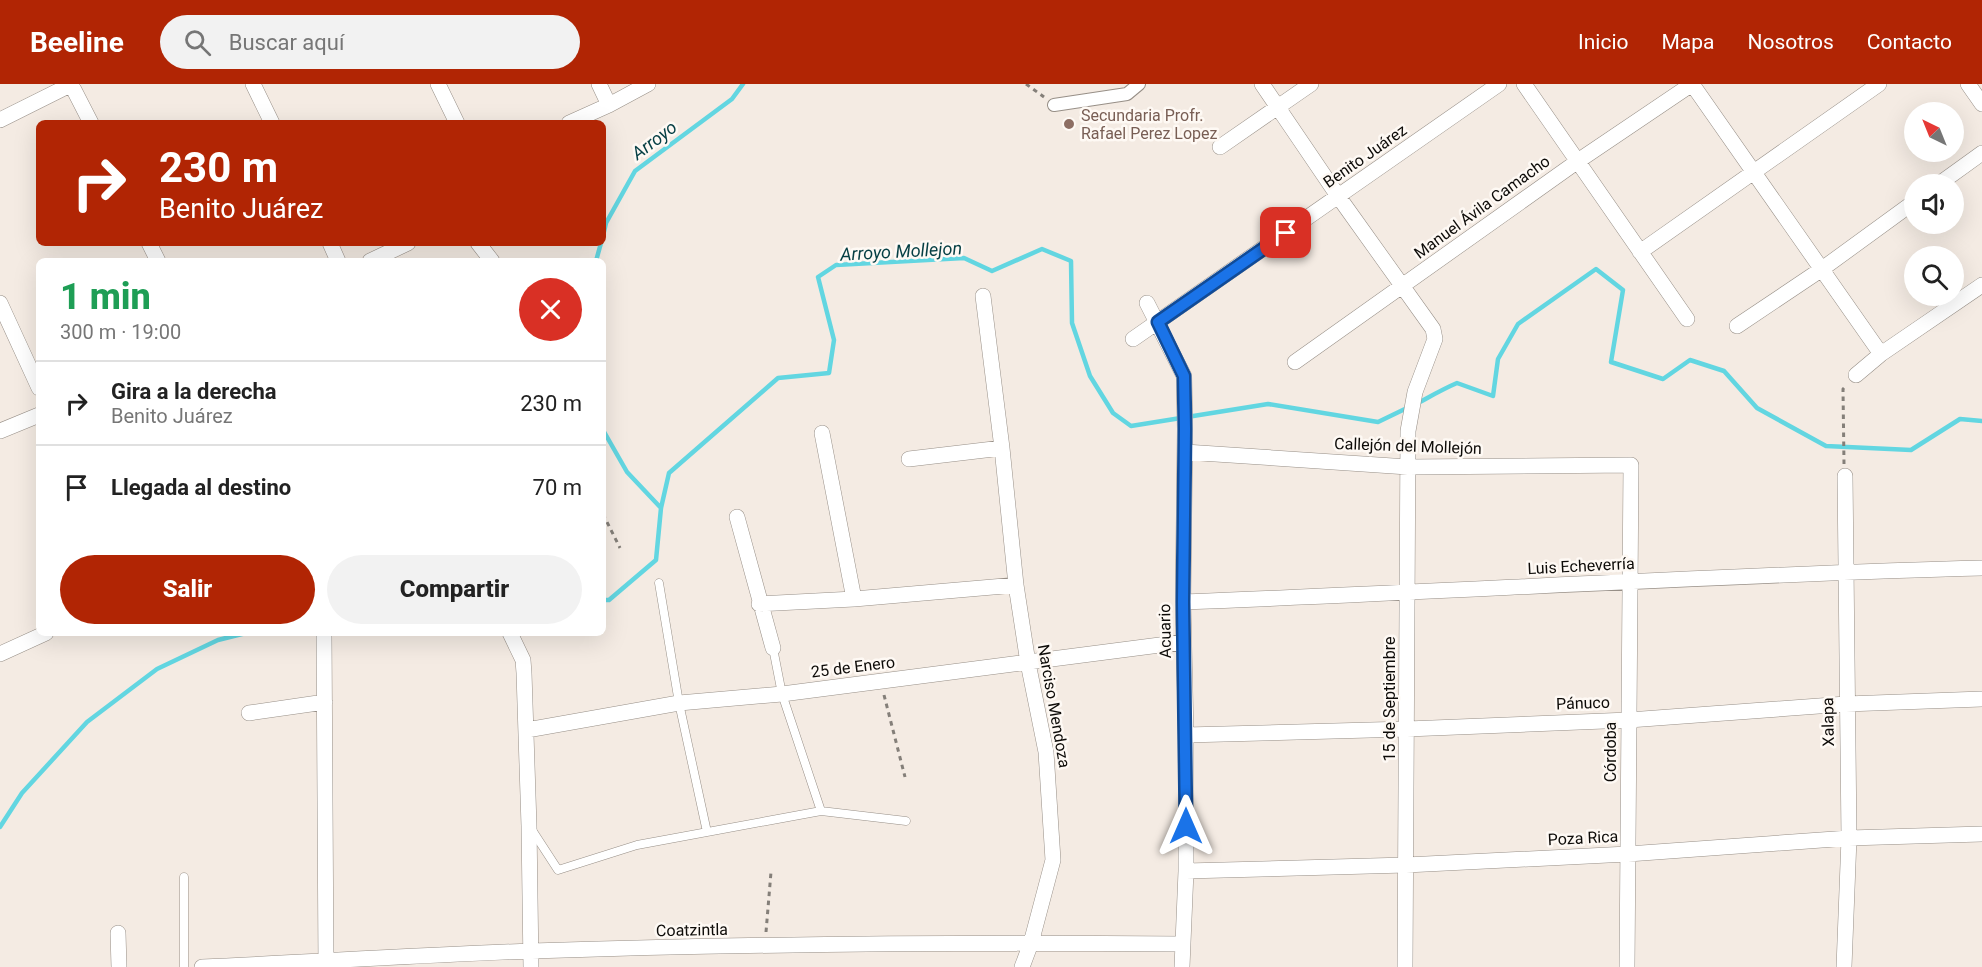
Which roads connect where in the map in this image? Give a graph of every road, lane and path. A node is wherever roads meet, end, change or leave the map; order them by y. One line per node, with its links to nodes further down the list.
1 (72, 84): 19 (street); 20 (street)
2 (253, 84): 21 (street)
3 (438, 84): 22 (street)
4 (599, 84): 16 (street)
5 (648, 84): 16 (street)
6 (1026, 84): 17 (path)
7 (1139, 84): 17 (street)
8 (1262, 84): 18 (street)
9 (1311, 84): 18 (street)
10 (1499, 84): 29 (street, Benito Juárez)
11 (1524, 84): 26 (street)
12 (1692, 84): 26 (street, Manuel Ávila Camacho); 27 (street)
13 (1879, 84): 27 (street)
14 (1968, 84): 15 (street)
15 (1982, 104)
16 (609, 105): 23 (street)
17 (1054, 105)
18 (1277, 107): 24 (street); 29 (street)
19 (0, 120)
20 (90, 120)
21 (271, 120)
22 (456, 120)
23 (575, 120)
24 (1220, 147)
25 (1982, 153): 28 (street)
26 (1578, 161): 33 (street); 37 (street, Manuel Ávila Camacho)
27 (1754, 172): 33 (street); 36 (street)
28 (1953, 174)
29 (1338, 196): 37 (street); 43 (street, Benito Juárez)
30 (1904, 209): 36 (street)
31 (402, 246): 34 (street)
32 (480, 246): 35 (street)
33 (1640, 252): 42 (street)
34 (376, 258)
35 (490, 258)
36 (1822, 269): 44 (street); 46 (street)
37 (1404, 285): 47 (street, Manuel Ávila Camacho); 57 (street, 15 de Septiembre)
38 (1982, 285): 46 (street)
39 (982, 296): 53 (street, Narciso Mendoza)
40 (0, 303): 49 (street)
41 (1147, 303): 43 (street, Acuario)
42 (1687, 320)
43 (1158, 322): 45 (street, Benito Juárez); 54 (street, Acuario)
44 (1737, 326)
45 (1133, 339)
46 (1881, 354): 48 (street)
47 (1295, 362)
48 (1856, 375): 58 (path)
49 (36, 381)
50 (36, 415): 51 (street)
51 (0, 431)
52 (822, 433): 68 (street)
53 (1002, 448): 55 (street); 66 (street, Narciso Mendoza)
54 (1185, 452): 57 (street, Callejón del Mollejón); 69 (street, Acuario)
55 (909, 459)
56 (1631, 465): 57 (street, Callejón del Mollejón); 64 (street, Córdoba)
57 (1408, 467): 67 (street, 15 de Septiembre)
58 (1844, 474): 63 (street, Xalapa)
59 (737, 517): 70 (street)
60 (606, 520): 61 (path)
61 (620, 548)
62 (1982, 568): 63 (street, Luis Echeverría)
63 (1845, 572): 64 (street, Luis Echeverría); 83 (street, Xalapa)
64 (1630, 582): 67 (street, Luis Echeverría); 85 (street, Córdoba)
65 (659, 583): 82 (lane)
66 (1016, 585): 68 (street); 77 (street, Narciso Mendoza)
67 (1407, 594): 69 (street, Luis Echeverría); 86 (street, 15 de Septiembre)
68 (855, 599): 70 (street)
69 (1183, 602): 74 (street, Acuario)
70 (759, 604): 75 (street)
71 (39, 636): 76 (street)
72 (324, 636): 81 (street)
73 (511, 636): 87 (street)
74 (1183, 642): 77 (street, 25 de Enero); 88 (street, Acuario)
75 (773, 648): 79 (lane)
76 (0, 654)
77 (1028, 663): 78 (street, 25 de Enero); 102 (street, Narciso Mendoza)
78 (880, 681): 79 (street, 25 de Enero); 89 (path)
79 (782, 694): 82 (street, 25 de Enero); 90 (lane)
80 (1982, 699): 83 (street, Pánuco)
81 (325, 702): 84 (street); 106 (street)
82 (679, 703): 87 (street, 25 de Enero); 93 (lane)
83 (1846, 704): 85 (street, Pánuco); 95 (street, Xalapa)
84 (249, 712)
85 (1629, 720): 86 (street, Pánuco); 96 (street, Córdoba)
86 (1407, 729): 88 (street, Pánuco); 97 (street, 15 de Septiembre)
87 (527, 730): 92 (street)
88 (1186, 735): 98 (street, Acuario)
89 (905, 777)
90 (820, 811): 91 (lane); 93 (lane)
91 (906, 821)
92 (530, 826): 93 (lane); 105 (street)
93 (707, 832)
94 (1982, 834): 95 (street, Poza Rica)
95 (1849, 838): 96 (street, Poza Rica); 115 (street, Xalapa)
96 (1628, 854): 97 (street, Poza Rica); 114 (street, Córdoba)
97 (1406, 865): 98 (street, Poza Rica); 113 (street, 15 de Septiembre)
98 (1186, 871): 103 (street, Acuario)
99 (771, 872): 104 (path)
100 (184, 878): 108 (lane)
101 (118, 933): 107 (street)
102 (1031, 943): 103 (street, Coatzintla); 104 (street, Coatzintla); 111 (street, Narciso Mendoza)
103 (1182, 944): 112 (street, Acuario)
104 (765, 946): 105 (street, Coatzintla)
105 (531, 951): 106 (street, Coatzintla); 110 (street)
106 (326, 964): 109 (street, Coatzintla)
107 (119, 967)
108 (184, 967)
109 (202, 967)
110 (531, 967)
111 (1022, 967)
112 (1182, 967)
113 (1405, 967)
114 (1627, 967)
115 (1844, 967)

